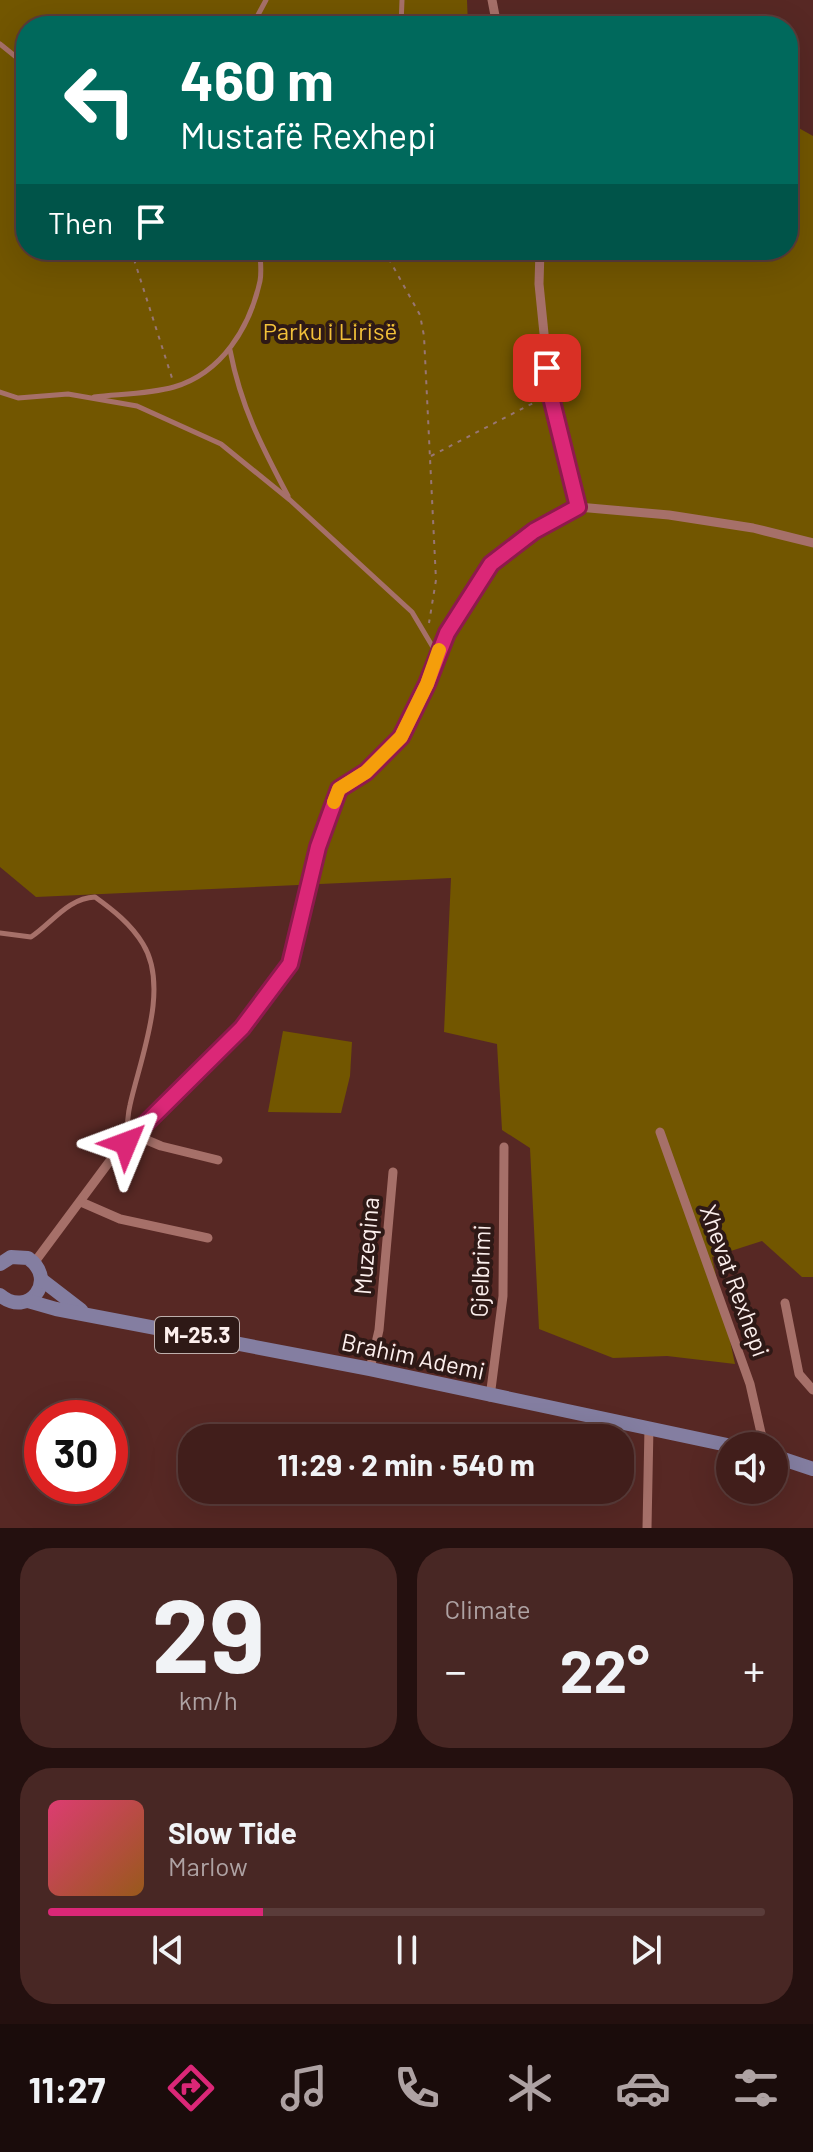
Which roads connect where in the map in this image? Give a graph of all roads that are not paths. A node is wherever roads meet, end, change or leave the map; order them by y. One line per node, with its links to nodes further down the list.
1 (0, 44): 2 (lane)
2 (16, 57)
3 (260, 260): 5 (lane)
4 (540, 260): 9 (street)
5 (230, 349): 7 (lane); 8 (lane)
6 (0, 392): 7 (lane)
7 (89, 398): 8 (lane)
8 (290, 500): 11 (lane)
9 (578, 507): 10 (street); 11 (street)
10 (813, 543)
11 (437, 655): 14 (street)
12 (0, 933): 15 (lane)
13 (660, 1132): 32 (street, Xhevat Rexhepi)
14 (135, 1135): 15 (street); 17 (street)
15 (126, 1143): 19 (street)
16 (504, 1147): 30 (street, Gjelbrimi)
17 (218, 1160)
18 (393, 1172): 28 (street, Muzeqina)
19 (81, 1202): 20 (street); 21 (street)
20 (208, 1238)
21 (34, 1263): 22 (main road); 23 (main road)
22 (0, 1264)
23 (42, 1280): 25 (main road); 27 (main road, Brahim Ademi / M-25.3)
24 (0, 1295): 25 (main road, Brahim Ademi)
25 (28, 1301): 27 (main road, Brahim Ademi / M-25.3)
26 (785, 1303): 29 (street)
27 (84, 1312): 28 (main road, Brahim Ademi / M-25.3)
28 (370, 1369): 30 (main road, Brahim Ademi / M-25.3)
29 (813, 1390)
30 (490, 1397): 31 (main road, Brahim Ademi / M-25.3)
31 (649, 1427): 33 (main road, Brahim Ademi / M-25.3); 36 (street)
32 (761, 1432)
33 (716, 1442)
34 (788, 1461): 35 (main road)
35 (813, 1469)
36 (647, 1528)

